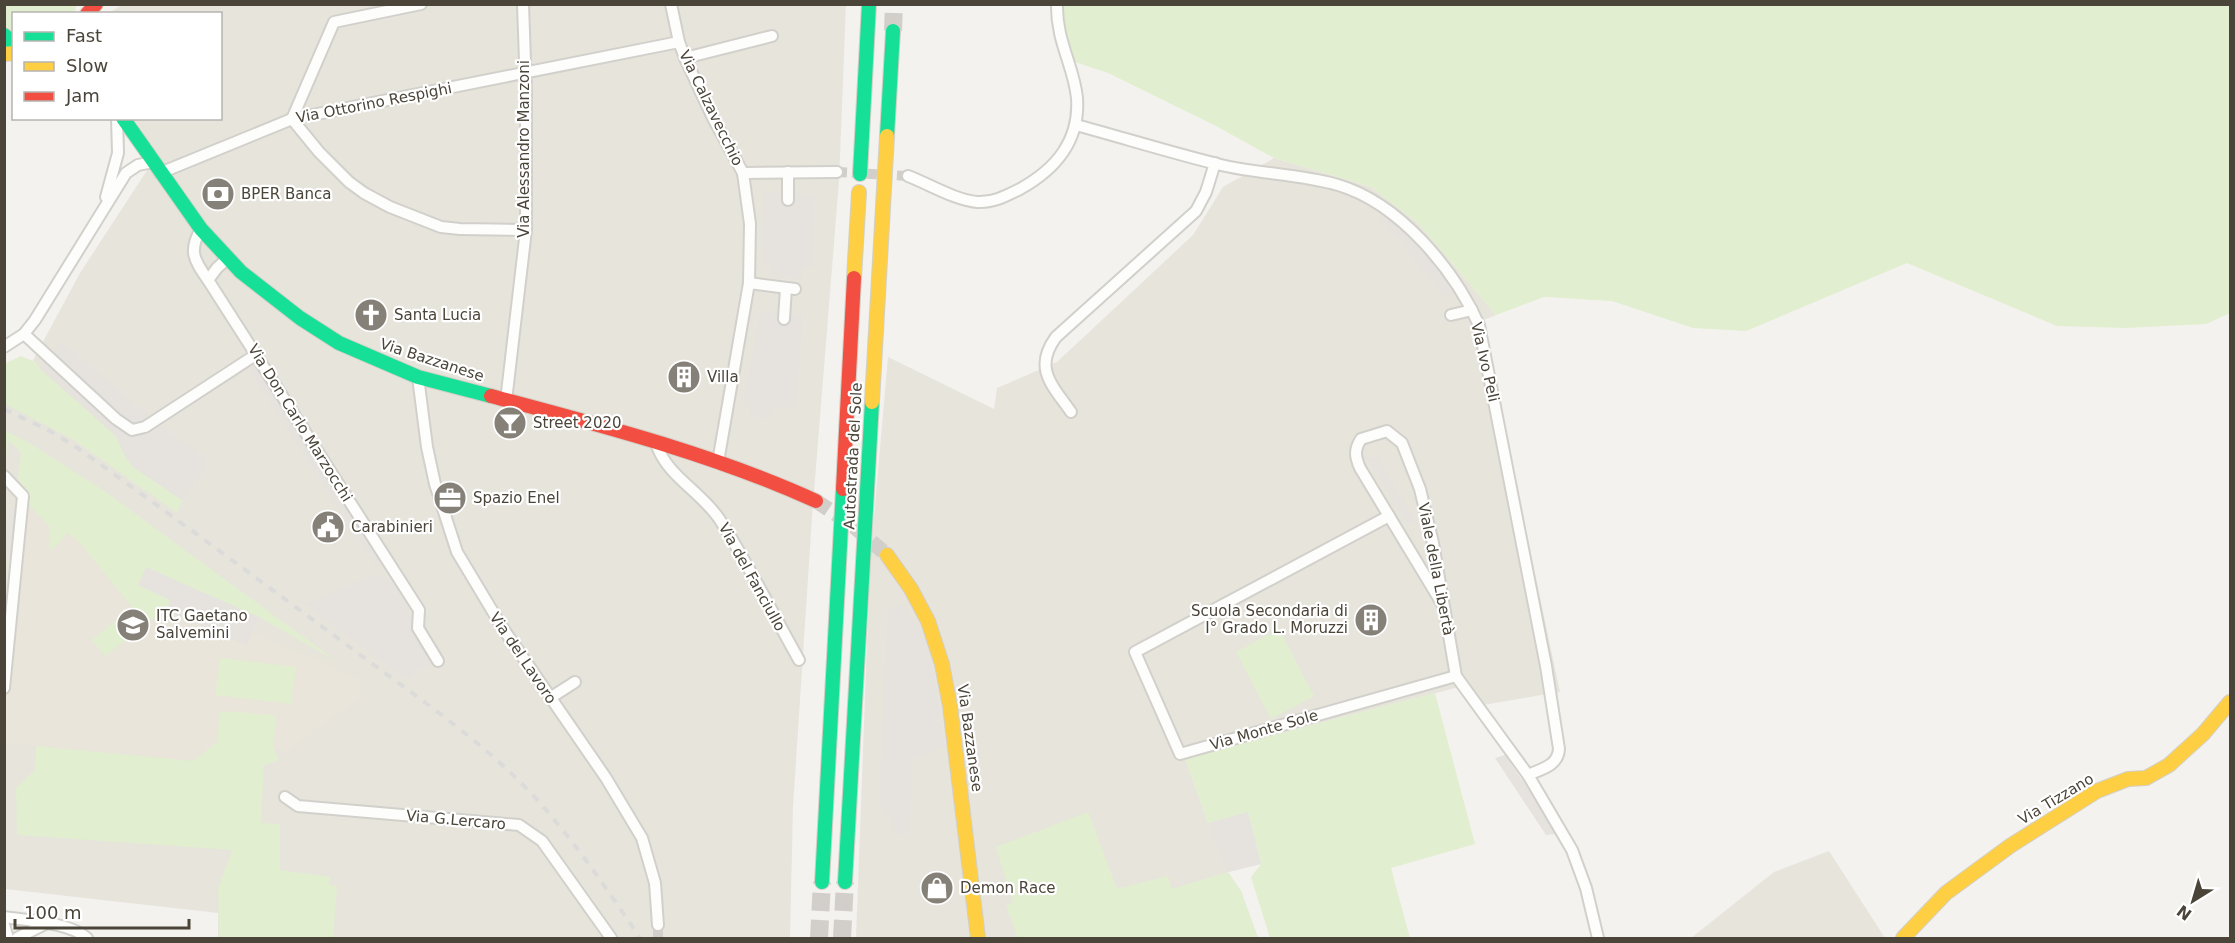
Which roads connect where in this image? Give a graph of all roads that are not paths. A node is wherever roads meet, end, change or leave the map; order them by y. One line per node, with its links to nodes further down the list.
1 (421, 4): 11 (street)
2 (523, 4): 10 (street, Via Alessandro Manzoni)
3 (671, 4): 8 (street, Via Calzavecchio)
4 (869, 4): 20 (main road)
5 (1057, 4): 14 (street)
6 (893, 31): 56 (main road, Autostrada del Sole)
7 (772, 36): 9 (street)
8 (679, 42): 9 (street, Via Calzavecchio); 10 (street, Via Ottorino Respighi)
9 (685, 58): 19 (street, Via Calzavecchio)
10 (525, 72): 11 (street, Via Ottorino Respighi); 26 (street, Via Alessandro Manzoni)
11 (292, 119): 16 (street, Via Ottorino Respighi); 26 (street)
12 (117, 120): 24 (street)
13 (124, 120): 16 (main road, Via Bazzanese)
14 (1076, 125): 15 (street, Via Ivo Peli); 21 (street)
15 (1215, 163): 30 (street, Via Ivo Peli); 38 (street)
16 (156, 167): 24 (street, Via Ottorino Respighi); 25 (main road, Via Bazzanese)
17 (788, 172): 18 (street); 19 (street); 23 (street)
18 (837, 172)
19 (743, 173): 29 (street, Via Calzavecchio)
20 (860, 174)
21 (908, 176)
22 (859, 192): 55 (main road, Autostrada del Sole)
23 (788, 200)
24 (104, 206): 33 (street)
25 (201, 229): 27 (main road, Via Bazzanese); 28 (street, Via Don Carlo Marzocchi)
26 (526, 230): 37 (street, Via Alessandro Manzoni)
27 (228, 258): 28 (street); 36 (main road, Via Bazzanese)
28 (208, 280): 35 (street, Via Don Carlo Marzocchi)
29 (749, 283): 32 (street); 40 (street, Via Calzavecchio)
30 (1472, 310): 31 (street); 53 (street, Via Ivo Peli)
31 (1450, 315)
32 (784, 319)
33 (24, 334): 34 (street); 35 (street)
34 (4, 346)
35 (256, 354): 47 (street, Via Don Carlo Marzocchi)
36 (418, 377): 37 (main road, Via Bazzanese); 51 (street, Via del Lavoro)
37 (506, 401): 39 (main road, Via Bazzanese)
38 (1071, 412)
39 (656, 443): 40 (main road, Via Bazzanese); 46 (street, Via del Fanciullo)
40 (718, 462): 42 (main road, Via Bazzanese)
41 (4, 476): 50 (street)
42 (816, 501)
43 (1389, 516): 45 (street); 45 (street, Viale della Libertà); 48 (street, Via Monte Sole)
44 (887, 555): 65 (main road, Via Bazzanese)
45 (1444, 607): 48 (street, Viale della Libertà)
46 (799, 660)
47 (438, 661)
48 (1456, 676): 53 (street, Viale della Libertà)
49 (575, 682): 51 (street)
50 (4, 688)
51 (550, 698): 60 (street, Via del Lavoro)
52 (2230, 702): 67 (main road, Via Tizzano)
53 (1528, 775): 66 (street, Viale della Libertà)
54 (285, 797): 64 (street, Via G.Lercaro)
55 (822, 882)
56 (845, 882)
57 (4, 917): 58 (street)
58 (45, 924): 62 (street); 63 (street)
59 (4, 925): 61 (street)
60 (658, 925)
61 (8, 939)
62 (17, 939)
63 (87, 939)
64 (610, 939)
65 (978, 939)
66 (1598, 939)
67 (1903, 939)

